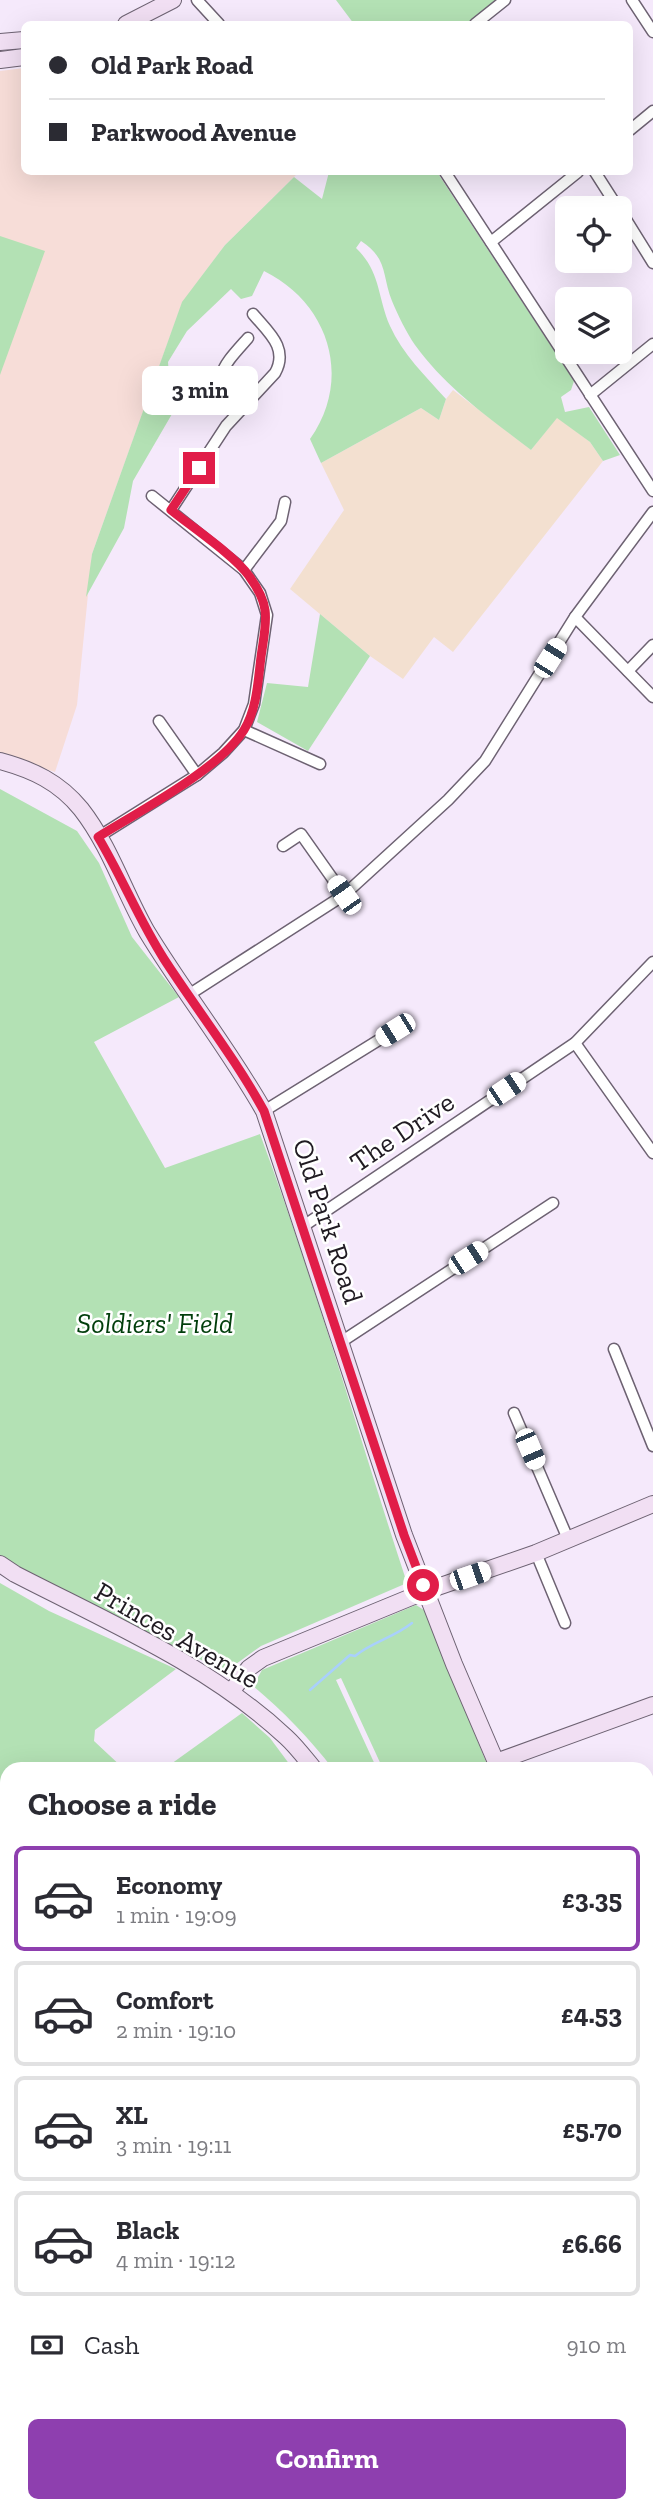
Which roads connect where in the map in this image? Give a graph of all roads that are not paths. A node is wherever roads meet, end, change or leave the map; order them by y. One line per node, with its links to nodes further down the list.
1 (173, 0): 6 (street)
2 (197, 0): 7 (street)
3 (505, 0): 5 (street)
4 (632, 0): 10 (street)
5 (489, 13): 8 (street); 9 (street)
6 (131, 21)
7 (216, 21)
8 (479, 21)
9 (494, 21)
10 (653, 32)
11 (21, 40): 12 (street)
12 (0, 42)
13 (21, 57): 14 (street)
14 (0, 60)
15 (653, 111): 16 (street)
16 (633, 128)
17 (447, 175): 22 (street)
18 (574, 175): 22 (street)
19 (596, 175): 20 (street)
20 (610, 196)
21 (632, 230): 23 (street)
22 (491, 242): 27 (street)
23 (653, 263)
24 (253, 314): 28 (street)
25 (248, 338): 28 (street)
26 (653, 344): 27 (street)
27 (590, 395): 29 (street)
28 (238, 411): 32 (street)
29 (653, 491)
30 (152, 496): 32 (street)
31 (285, 502): 34 (street)
32 (171, 510): 34 (street)
33 (653, 512): 35 (street)
34 (244, 569): 40 (street)
35 (575, 617): 37 (street); 46 (street)
36 (653, 645): 37 (street)
37 (628, 671): 38 (street)
38 (653, 697)
39 (159, 721): 43 (street)
40 (244, 730): 42 (street); 43 (street)
41 (0, 761): 44 (street, Old Park Road)
42 (320, 764)
43 (197, 775): 44 (street)
44 (98, 837): 48 (street, Old Park Road)
45 (283, 846): 46 (street)
46 (344, 895): 48 (street)
47 (653, 962): 50 (street, The Drive)
48 (190, 994): 51 (street, Old Park Road)
49 (395, 1030): 51 (street)
50 (575, 1043): 52 (street); 54 (street, The Drive)
51 (264, 1111): 54 (street, Old Park Road)
52 (653, 1153)
53 (553, 1203): 55 (street)
54 (302, 1227): 55 (street, Old Park Road)
55 (341, 1342): 63 (street, Old Park Road)
56 (614, 1349): 58 (street)
57 (514, 1413): 60 (street)
58 (653, 1447)
59 (653, 1504): 60 (street)
60 (568, 1539): 61 (street)
61 (536, 1553): 63 (street); 64 (street)
62 (0, 1564): 65 (street, Princes Avenue)
63 (426, 1591): 65 (street); 68 (street, Old Park Road)
64 (565, 1623)
65 (231, 1692): 67 (street, Princes Avenue)
66 (653, 1705): 69 (street)
67 (308, 1762)
68 (496, 1762)
69 (508, 1762)

